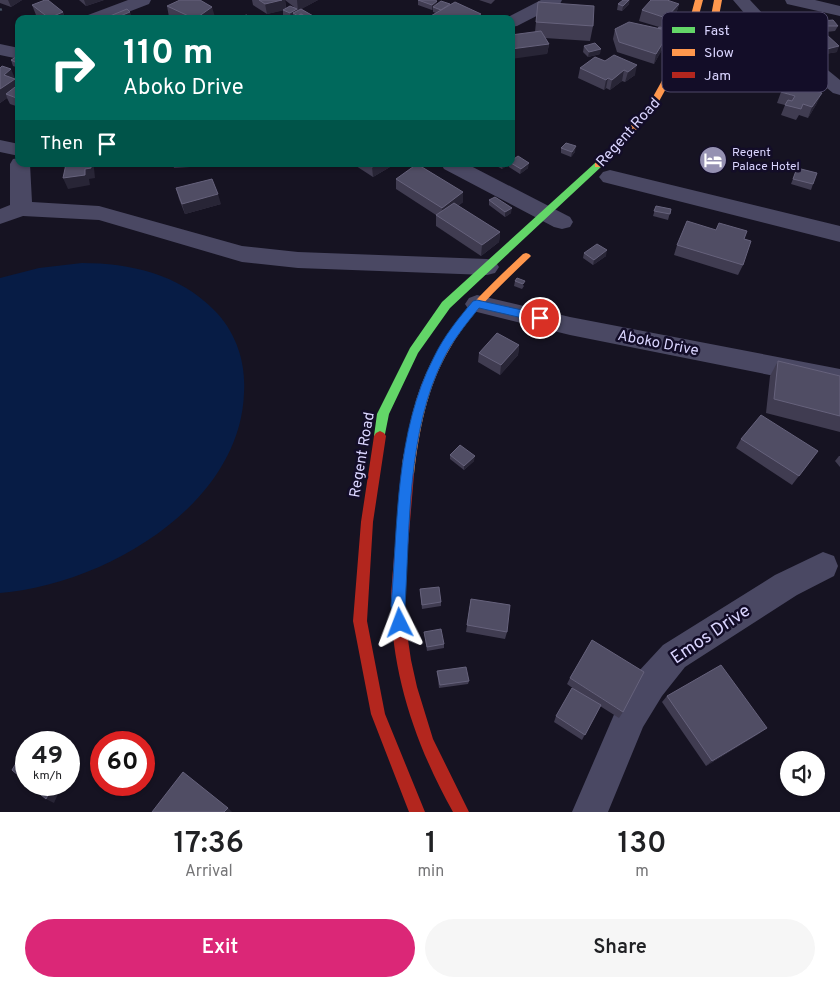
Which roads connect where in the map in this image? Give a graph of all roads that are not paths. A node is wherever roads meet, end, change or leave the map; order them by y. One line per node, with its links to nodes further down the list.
1 (143, 0): 7 (street)
2 (554, 0): 8 (street)
3 (741, 0): 6 (street)
4 (793, 0): 5 (street)
5 (840, 11)
6 (752, 12)
7 (104, 15)
8 (515, 20)
9 (0, 49): 10 (street)
10 (15, 53)
11 (828, 79): 13 (street)
12 (662, 89): 21 (main road, Regent Road)
13 (840, 89)
14 (0, 146): 15 (street)
15 (15, 149)
16 (20, 167): 19 (street)
17 (458, 167): 21 (street)
18 (610, 177): 22 (street)
19 (21, 209): 20 (street); 24 (street)
20 (0, 217)
21 (559, 219): 24 (main road, Regent Road)
22 (840, 234)
23 (532, 249): 25 (main road)
24 (487, 267): 29 (main road, Regent Road)
25 (477, 304): 26 (street, Aboko Drive); 28 (main road)
26 (840, 379)
27 (823, 566): 30 (street, Emos Drive)
28 (454, 800): 29 (street)
29 (417, 812)
30 (590, 812)

